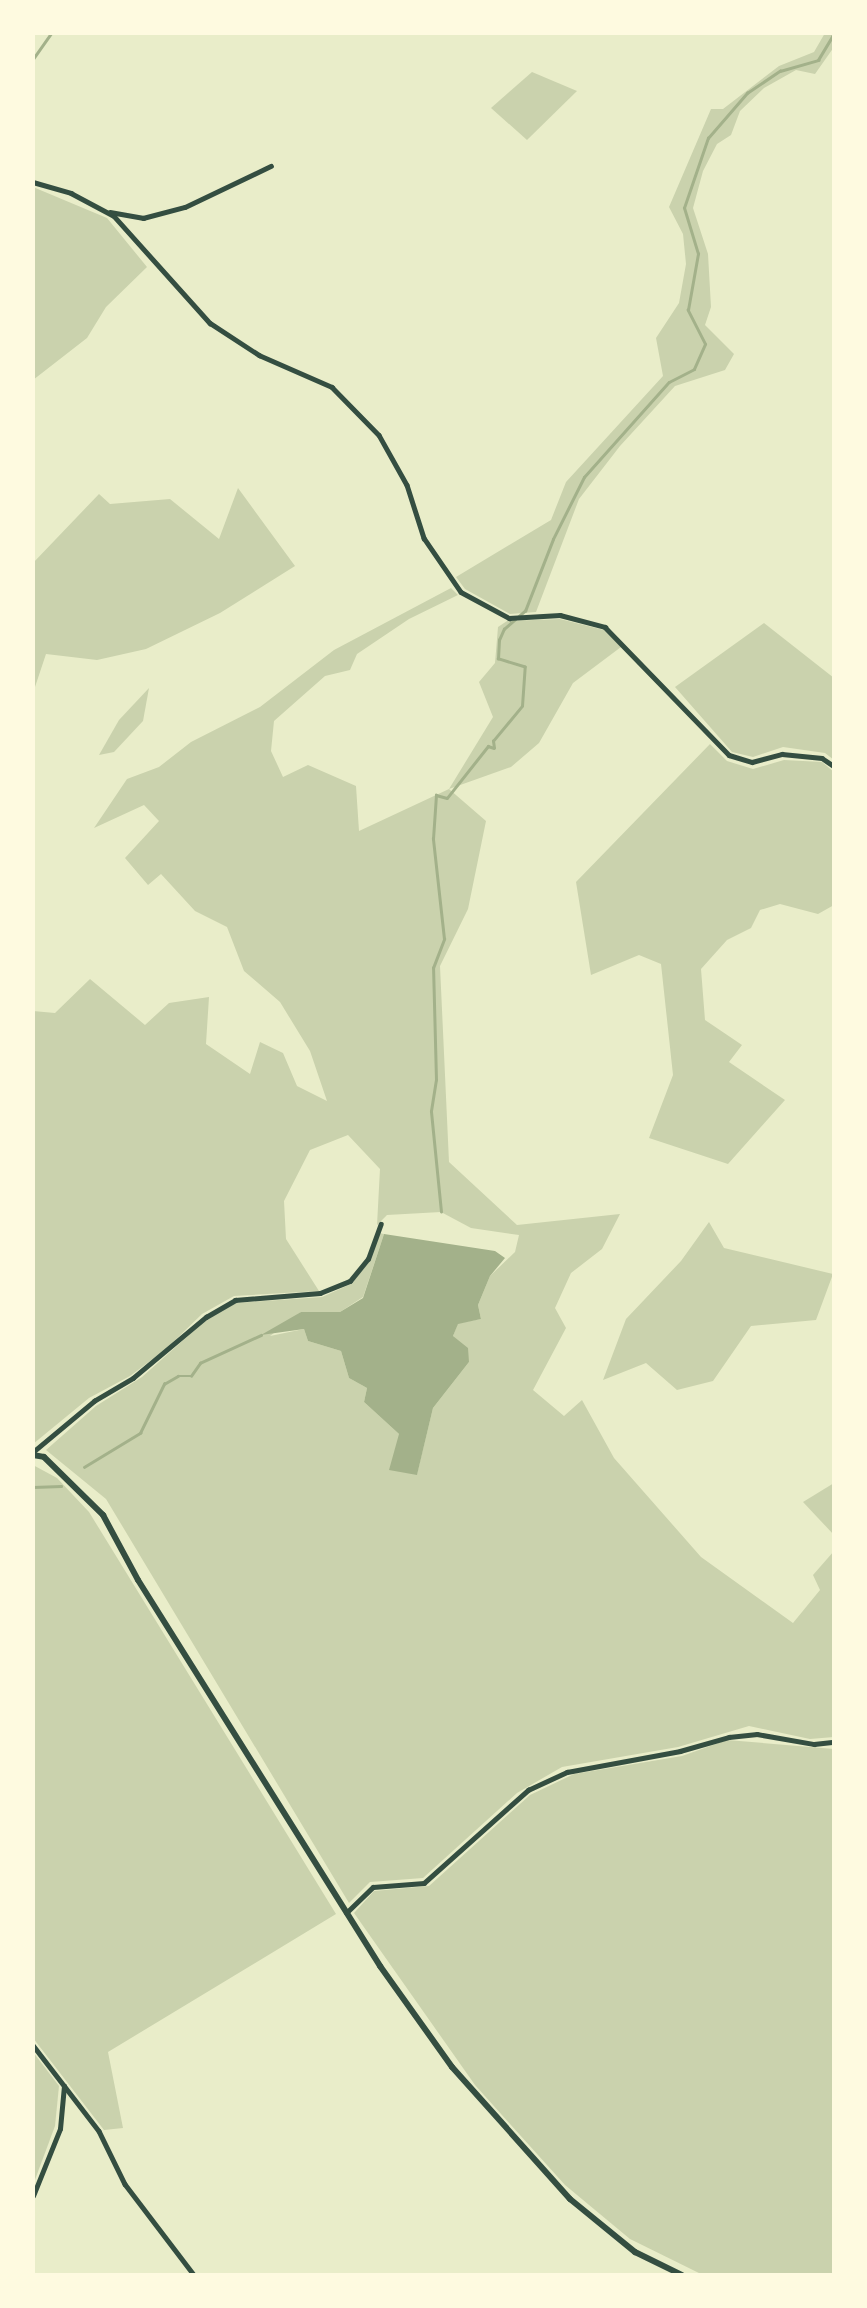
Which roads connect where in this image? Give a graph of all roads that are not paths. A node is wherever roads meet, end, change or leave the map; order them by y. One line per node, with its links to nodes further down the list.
1 (271, 166): 3 (street)
2 (33, 182): 3 (street)
3 (106, 212): 4 (street)
4 (834, 766)
5 (381, 1224): 6 (street)
6 (33, 1454): 8 (street)
7 (834, 1742): 8 (street)
8 (346, 1913): 13 (street)
9 (33, 2045): 10 (street)
10 (64, 2085): 11 (street); 12 (street)
11 (33, 2196)
12 (194, 2275)
13 (682, 2275)

